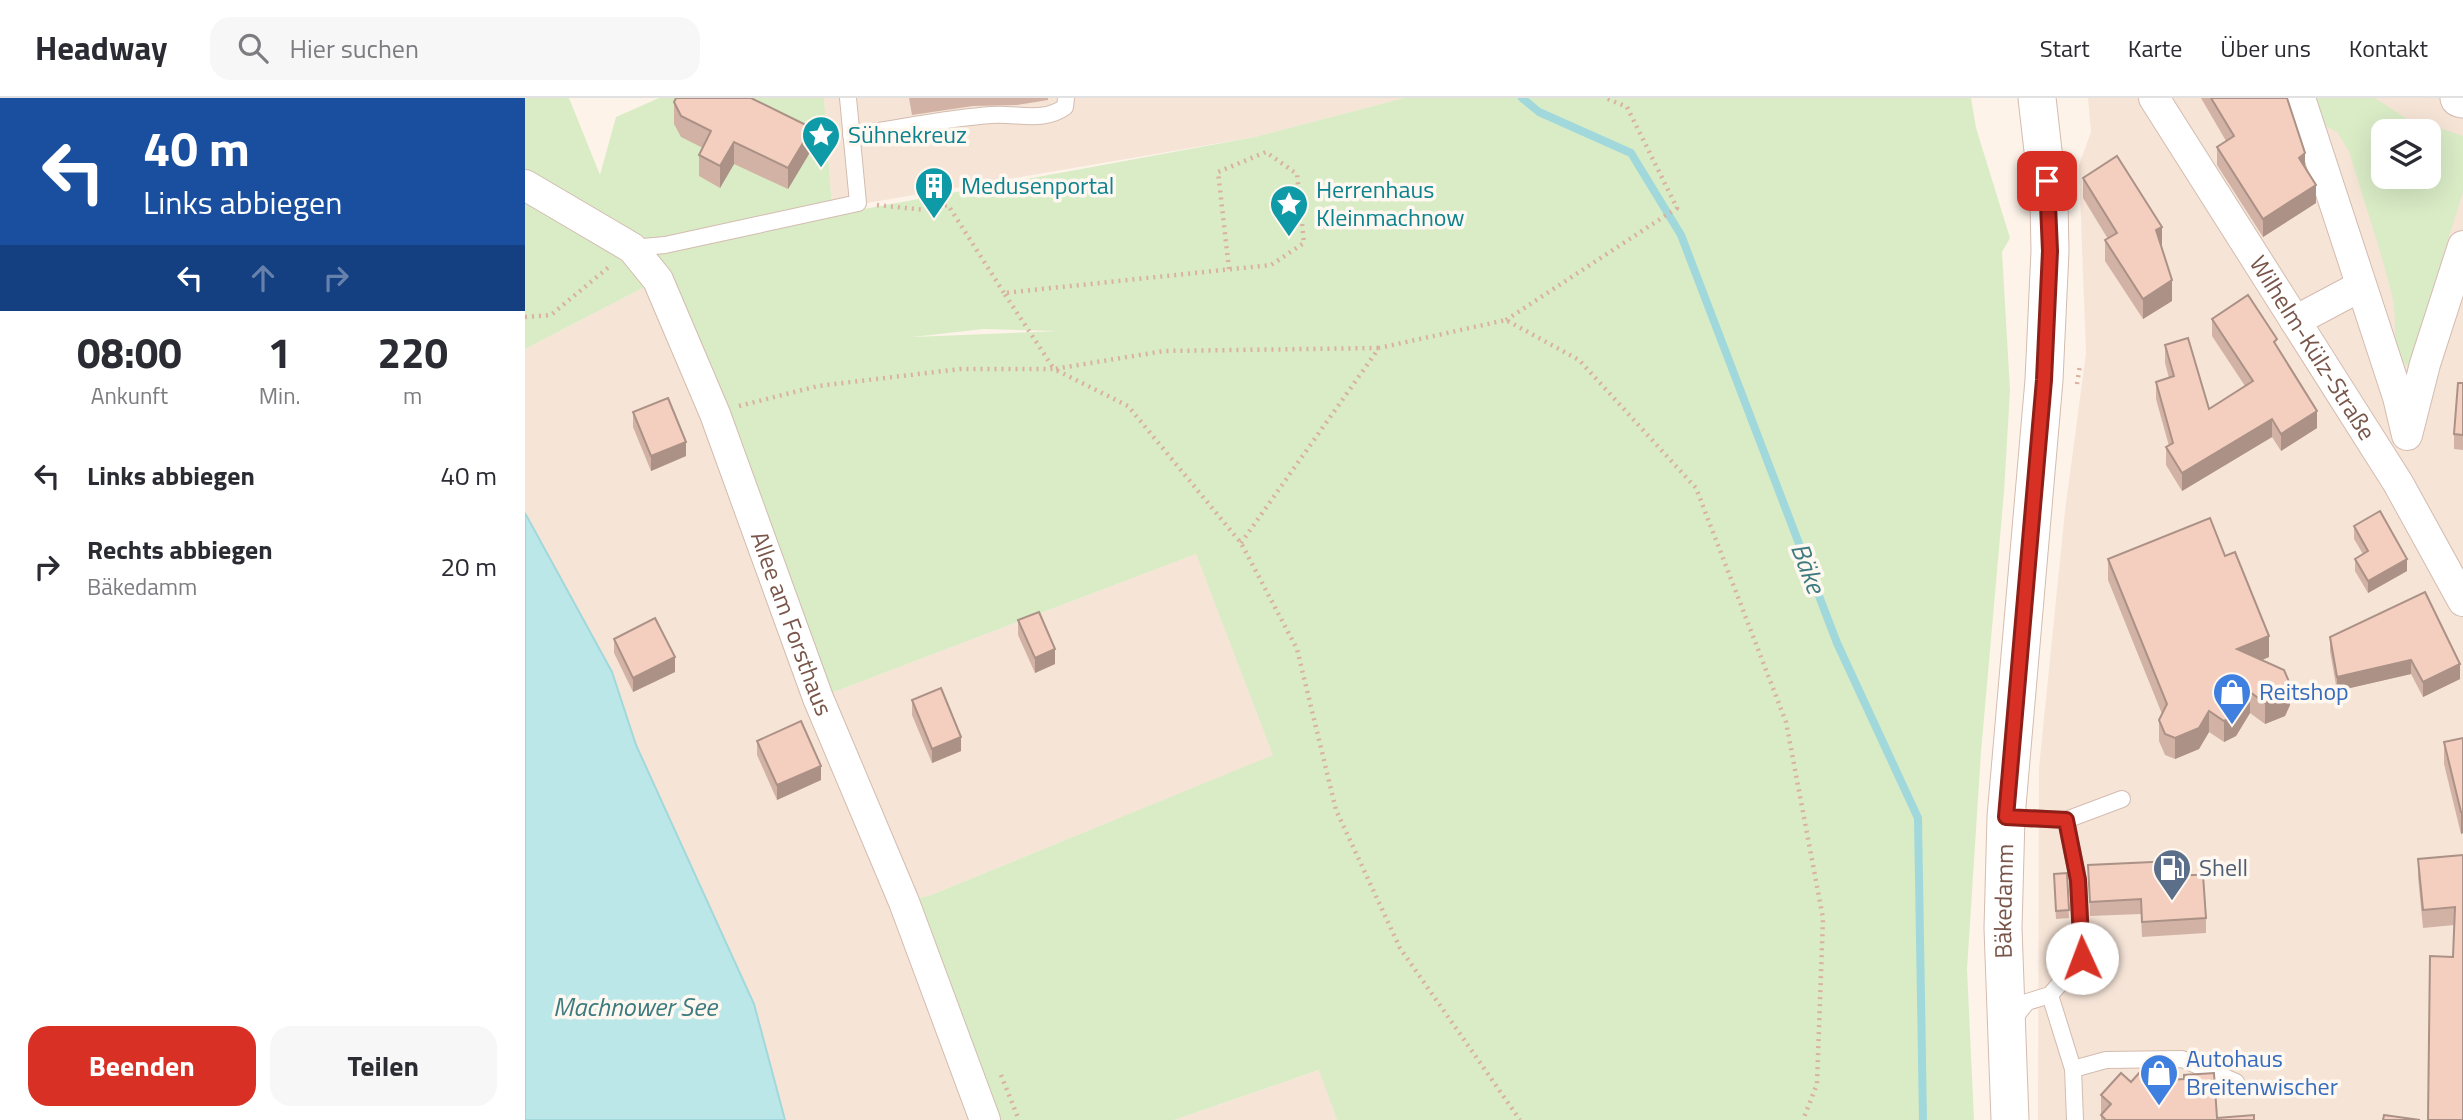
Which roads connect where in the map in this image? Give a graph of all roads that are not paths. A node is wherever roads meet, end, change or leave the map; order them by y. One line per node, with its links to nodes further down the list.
1 (848, 98): 6 (lane)
2 (1066, 98): 6 (lane)
3 (2038, 98): 16 (street, Bäkedamm)
4 (2154, 98): 11 (street, Wilhelm-Külz-Straße)
5 (2300, 98): 10 (street, Wilhelm-Külz-Straße)
6 (851, 135): 9 (lane)
7 (525, 185): 9 (street, Allee am Forsthaus)
8 (2463, 246): 12 (street, Wilhelm-Külz-Straße)
9 (632, 248): 22 (street, Allee am Forsthaus)
10 (2361, 286): 11 (street); 12 (street, Wilhelm-Külz-Straße)
11 (2295, 321): 13 (street, Wilhelm-Külz-Straße)
12 (2407, 435): 13 (street)
13 (2398, 482): 14 (street, Wilhelm-Külz-Straße)
14 (2463, 601)
15 (2122, 799): 17 (lane)
16 (2006, 817): 17 (lane); 19 (street, Bäkedamm)
17 (2066, 820): 18 (lane)
18 (2050, 995): 19 (lane); 20 (lane)
19 (2005, 1028): 23 (street, Bäkedamm)
20 (2073, 1069): 21 (lane); 24 (lane)
21 (2236, 1082)
22 (985, 1120)
23 (2010, 1120)
24 (2075, 1120)

